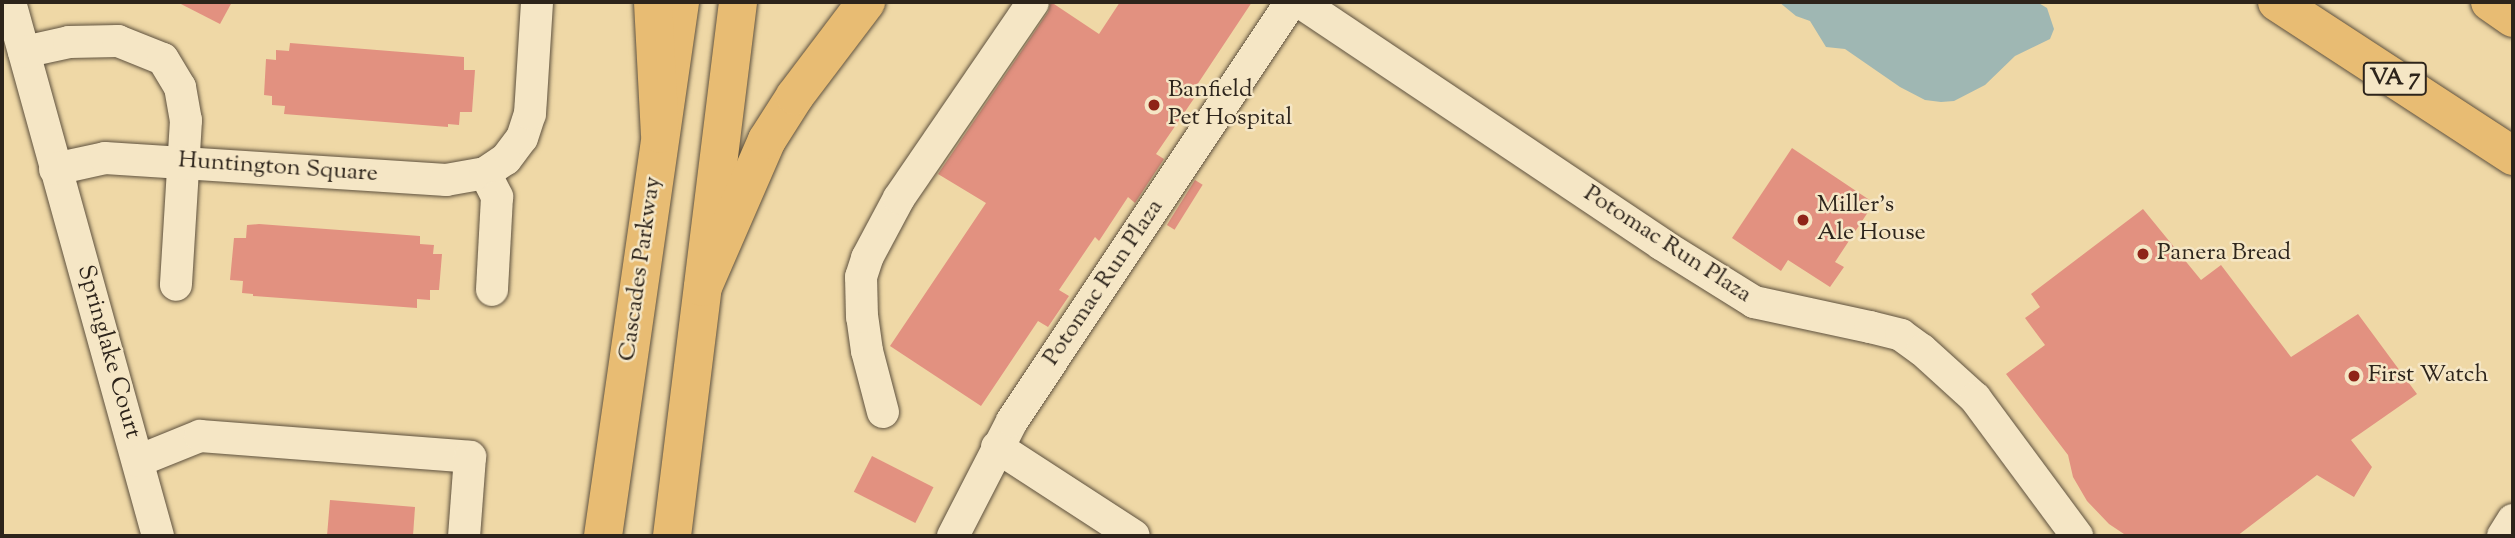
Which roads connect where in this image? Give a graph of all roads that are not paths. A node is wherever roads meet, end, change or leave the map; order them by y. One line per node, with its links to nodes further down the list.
1 (10, 2): 13 (street)
2 (537, 2): 18 (street, Huntington Square)
3 (653, 2): 14 (main road)
4 (680, 2): 14 (main road, Cascades Parkway)
5 (738, 2): 20 (main road)
6 (866, 2): 20 (main road)
7 (1033, 2): 22 (street)
8 (1291, 2): 23 (street, Potomac Run Plaza)
9 (1300, 2): 32 (street, Potomac Run Plaza)
10 (2277, 2): 15 (main road, VA 7)
11 (2490, 2): 12 (main road)
12 (2513, 18)
13 (24, 52): 16 (street); 17 (street)
14 (660, 134): 28 (main road, Cascades Parkway)
15 (2513, 156)
16 (184, 161): 17 (street, Huntington Square); 18 (street, Huntington Square); 19 (street)
17 (55, 169): 24 (street, Springlake Court)
18 (485, 173): 21 (street)
19 (176, 285)
20 (703, 287): 29 (main road)
21 (492, 290)
22 (883, 412)
23 (997, 447): 30 (street, Potomac Run Plaza); 31 (street)
24 (138, 461): 26 (street, Springlake Court); 27 (street)
25 (2513, 520): 33 (street)
26 (159, 536)
27 (464, 536)
28 (604, 536)
29 (672, 536)
30 (953, 536)
31 (1134, 536)
32 (2077, 536)
33 (2503, 536)

